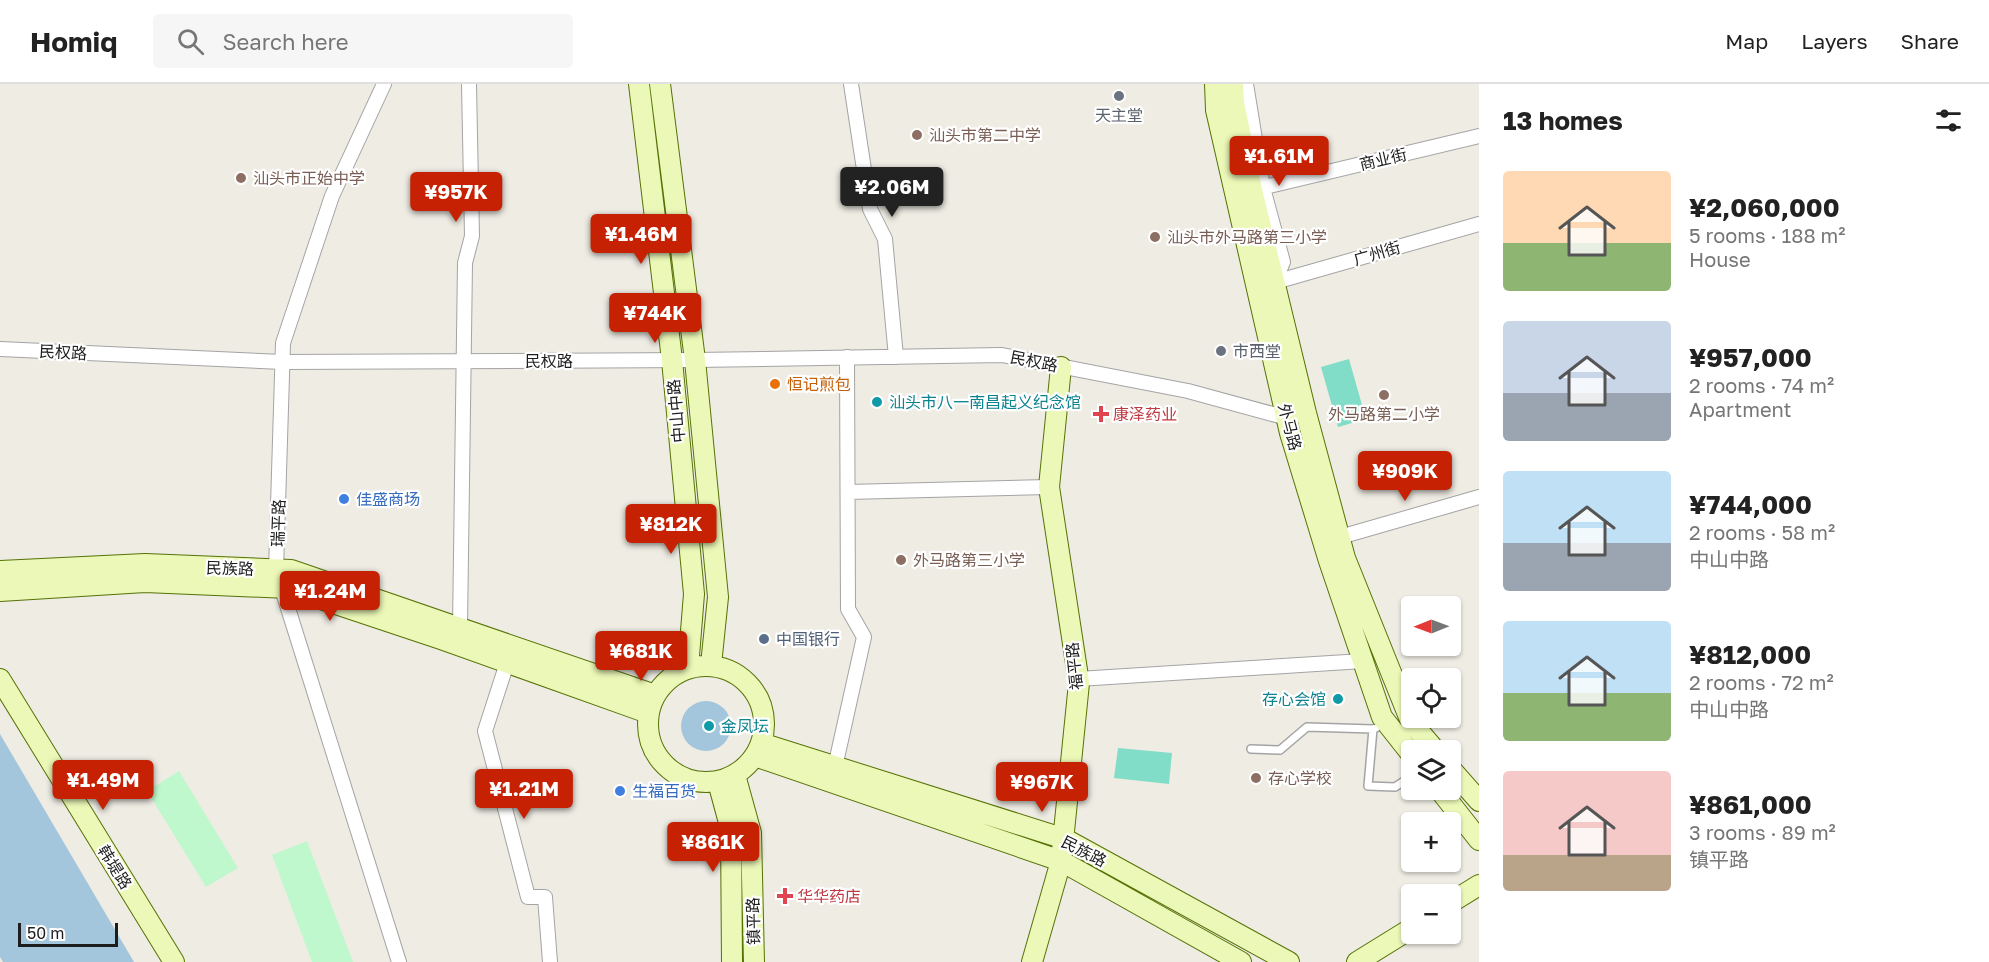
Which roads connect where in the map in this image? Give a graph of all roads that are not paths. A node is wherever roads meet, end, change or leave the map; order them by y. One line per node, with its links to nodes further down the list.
1 (384, 84): 19 (street, 瑞平路)
2 (469, 84): 18 (street)
3 (639, 84): 16 (street, 中山中路)
4 (660, 84): 17 (street, 中山中路)
5 (851, 84): 15 (street)
6 (1215, 84): 21 (street, 外马路)
7 (1233, 84): 10 (street, 外马路)
8 (1246, 84): 10 (street)
9 (1479, 136): 10 (street, 商业街)
10 (1258, 189): 12 (street, 外马路)
11 (1479, 224): 12 (street, 广州街)
12 (1275, 282): 21 (street, 外马路)
13 (0, 349): 19 (street, 民权路)
14 (847, 357): 15 (street, 民权路); 17 (street, 民权路); 23 (street)
15 (896, 357): 20 (street, 民权路)
16 (672, 360): 17 (street, 民权路); 18 (street, 民权路); 33 (street, 中山中路)
17 (696, 360): 32 (street, 中山中路)
18 (465, 361): 19 (street, 民权路); 29 (street)
19 (283, 362): 27 (street, 瑞平路)
20 (1061, 367): 21 (street, 民权路); 22 (street, 福平路)
21 (1296, 416): 25 (street, 外马路); 30 (street, 外马路)
22 (1049, 487): 23 (street); 35 (street, 福平路)
23 (848, 492): 42 (street)
24 (1479, 497): 25 (street)
25 (1340, 537): 38 (street, 外马路)
26 (0, 570): 27 (street, 民族路)
27 (280, 579): 28 (street, 民族路); 29 (street, 民族路); 31 (street, 民族路); 55 (street, 瑞平路)
28 (0, 591)
29 (460, 627): 36 (street, 民族路)
30 (1363, 661): 35 (street); 37 (street, 外马路)
31 (507, 663): 36 (street, 民族路); 56 (street)
32 (711, 665): 33 (street); 41 (street)
33 (688, 668): 36 (street)
34 (0, 679): 54 (street, 韩堤路)
35 (1078, 679): 48 (street, 福平路)
36 (651, 704): 43 (street)
37 (1379, 726): 39 (street, 外马路); 40 (lane); 45 (lane)
38 (1426, 740)
39 (1401, 745)
40 (1251, 749)
41 (758, 750): 42 (street, 民族路); 43 (street); 50 (street, 民族路)
42 (835, 767): 48 (street, 民族路)
43 (727, 778): 57 (street, 镇平路); 58 (street, 镇平路)
44 (1461, 781): 47 (street)
45 (1401, 784)
46 (1448, 800): 49 (street)
47 (1479, 801)
48 (1065, 839): 50 (street, 福平路); 61 (street, 民族路)
49 (1479, 840)
50 (1061, 861): 59 (street, 福平路); 60 (street, 民族路)
51 (1479, 885): 52 (street)
52 (1461, 896)
53 (1401, 935): 62 (street)
54 (174, 962)
55 (399, 962)
56 (550, 962)
57 (732, 962)
58 (754, 962)
59 (1032, 962)
60 (1241, 962)
61 (1289, 962)
62 (1357, 962)

